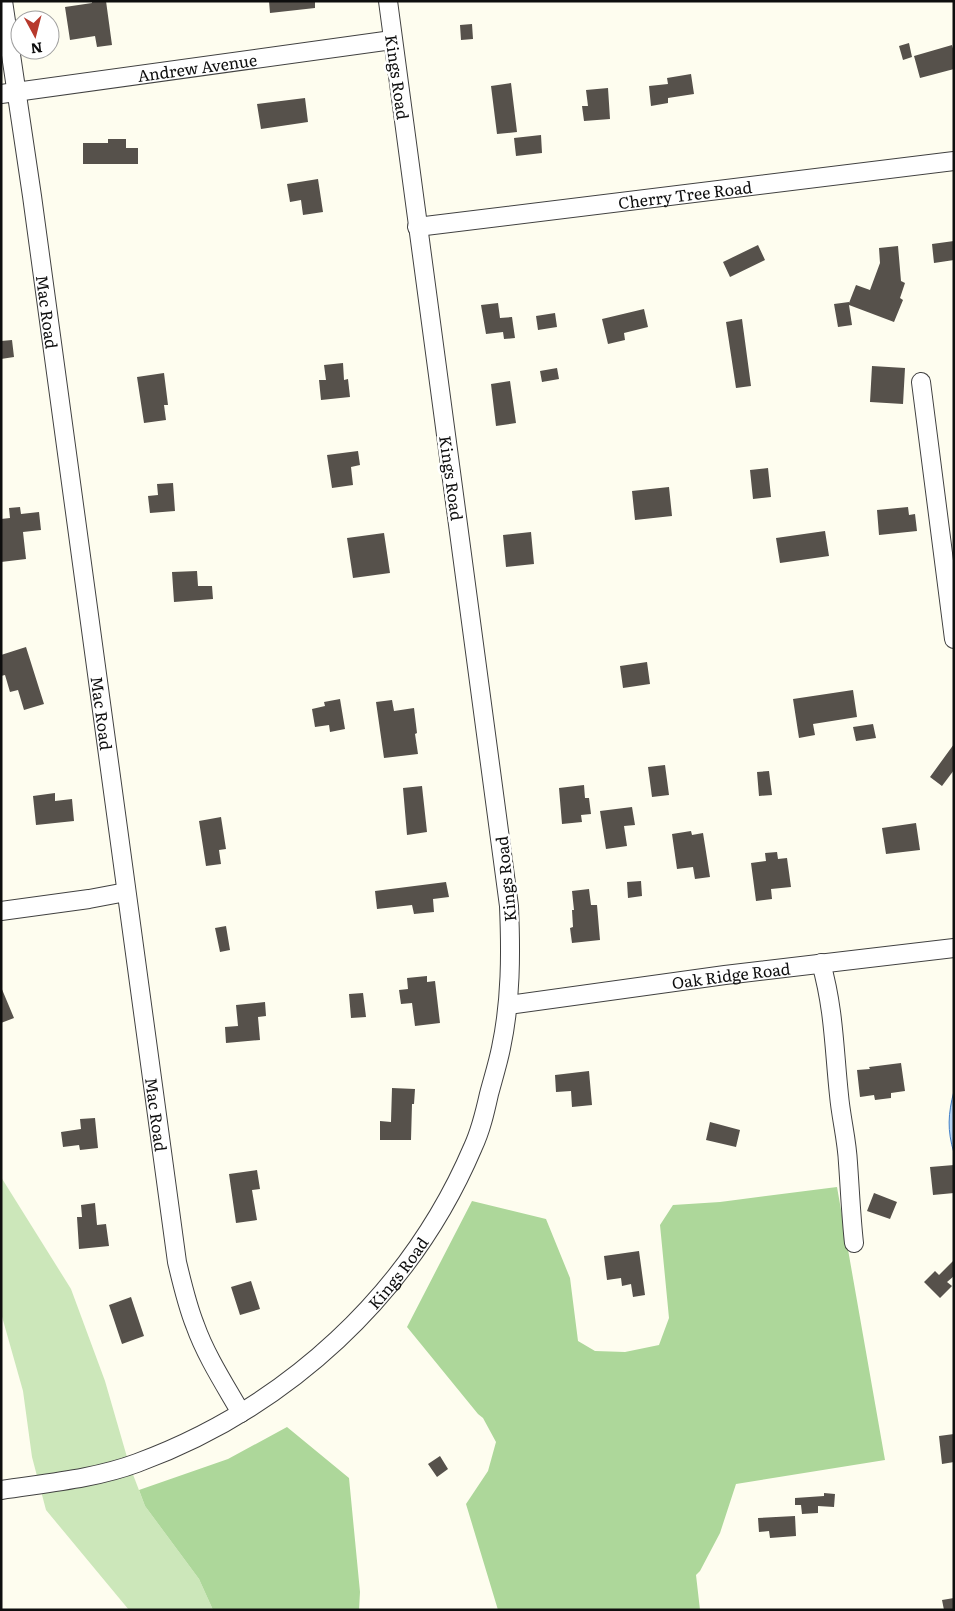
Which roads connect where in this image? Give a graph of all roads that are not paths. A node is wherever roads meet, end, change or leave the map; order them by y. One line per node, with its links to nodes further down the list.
1 (3, 1): 4 (street, Mac Road)
2 (388, 1): 3 (street, Kings Road)
3 (392, 40): 4 (street, Andrew Avenue); 6 (street, Kings Road)
4 (9, 93): 10 (street, Mac Road)
5 (954, 161): 6 (street, Cherry Tree Road)
6 (417, 227): 14 (street, Kings Road)
7 (921, 382): 8 (street)
8 (953, 622): 9 (street)
9 (954, 639)
10 (126, 892): 11 (street); 16 (street, Mac Road)
11 (1, 911)
12 (954, 948): 13 (street, Oak Ridge Road)
13 (821, 963): 14 (street, Oak Ridge Road); 15 (street)
14 (508, 1005): 16 (street, Kings Road)
15 (854, 1243)
16 (241, 1413): 17 (street, Kings Road)
17 (1, 1490)

